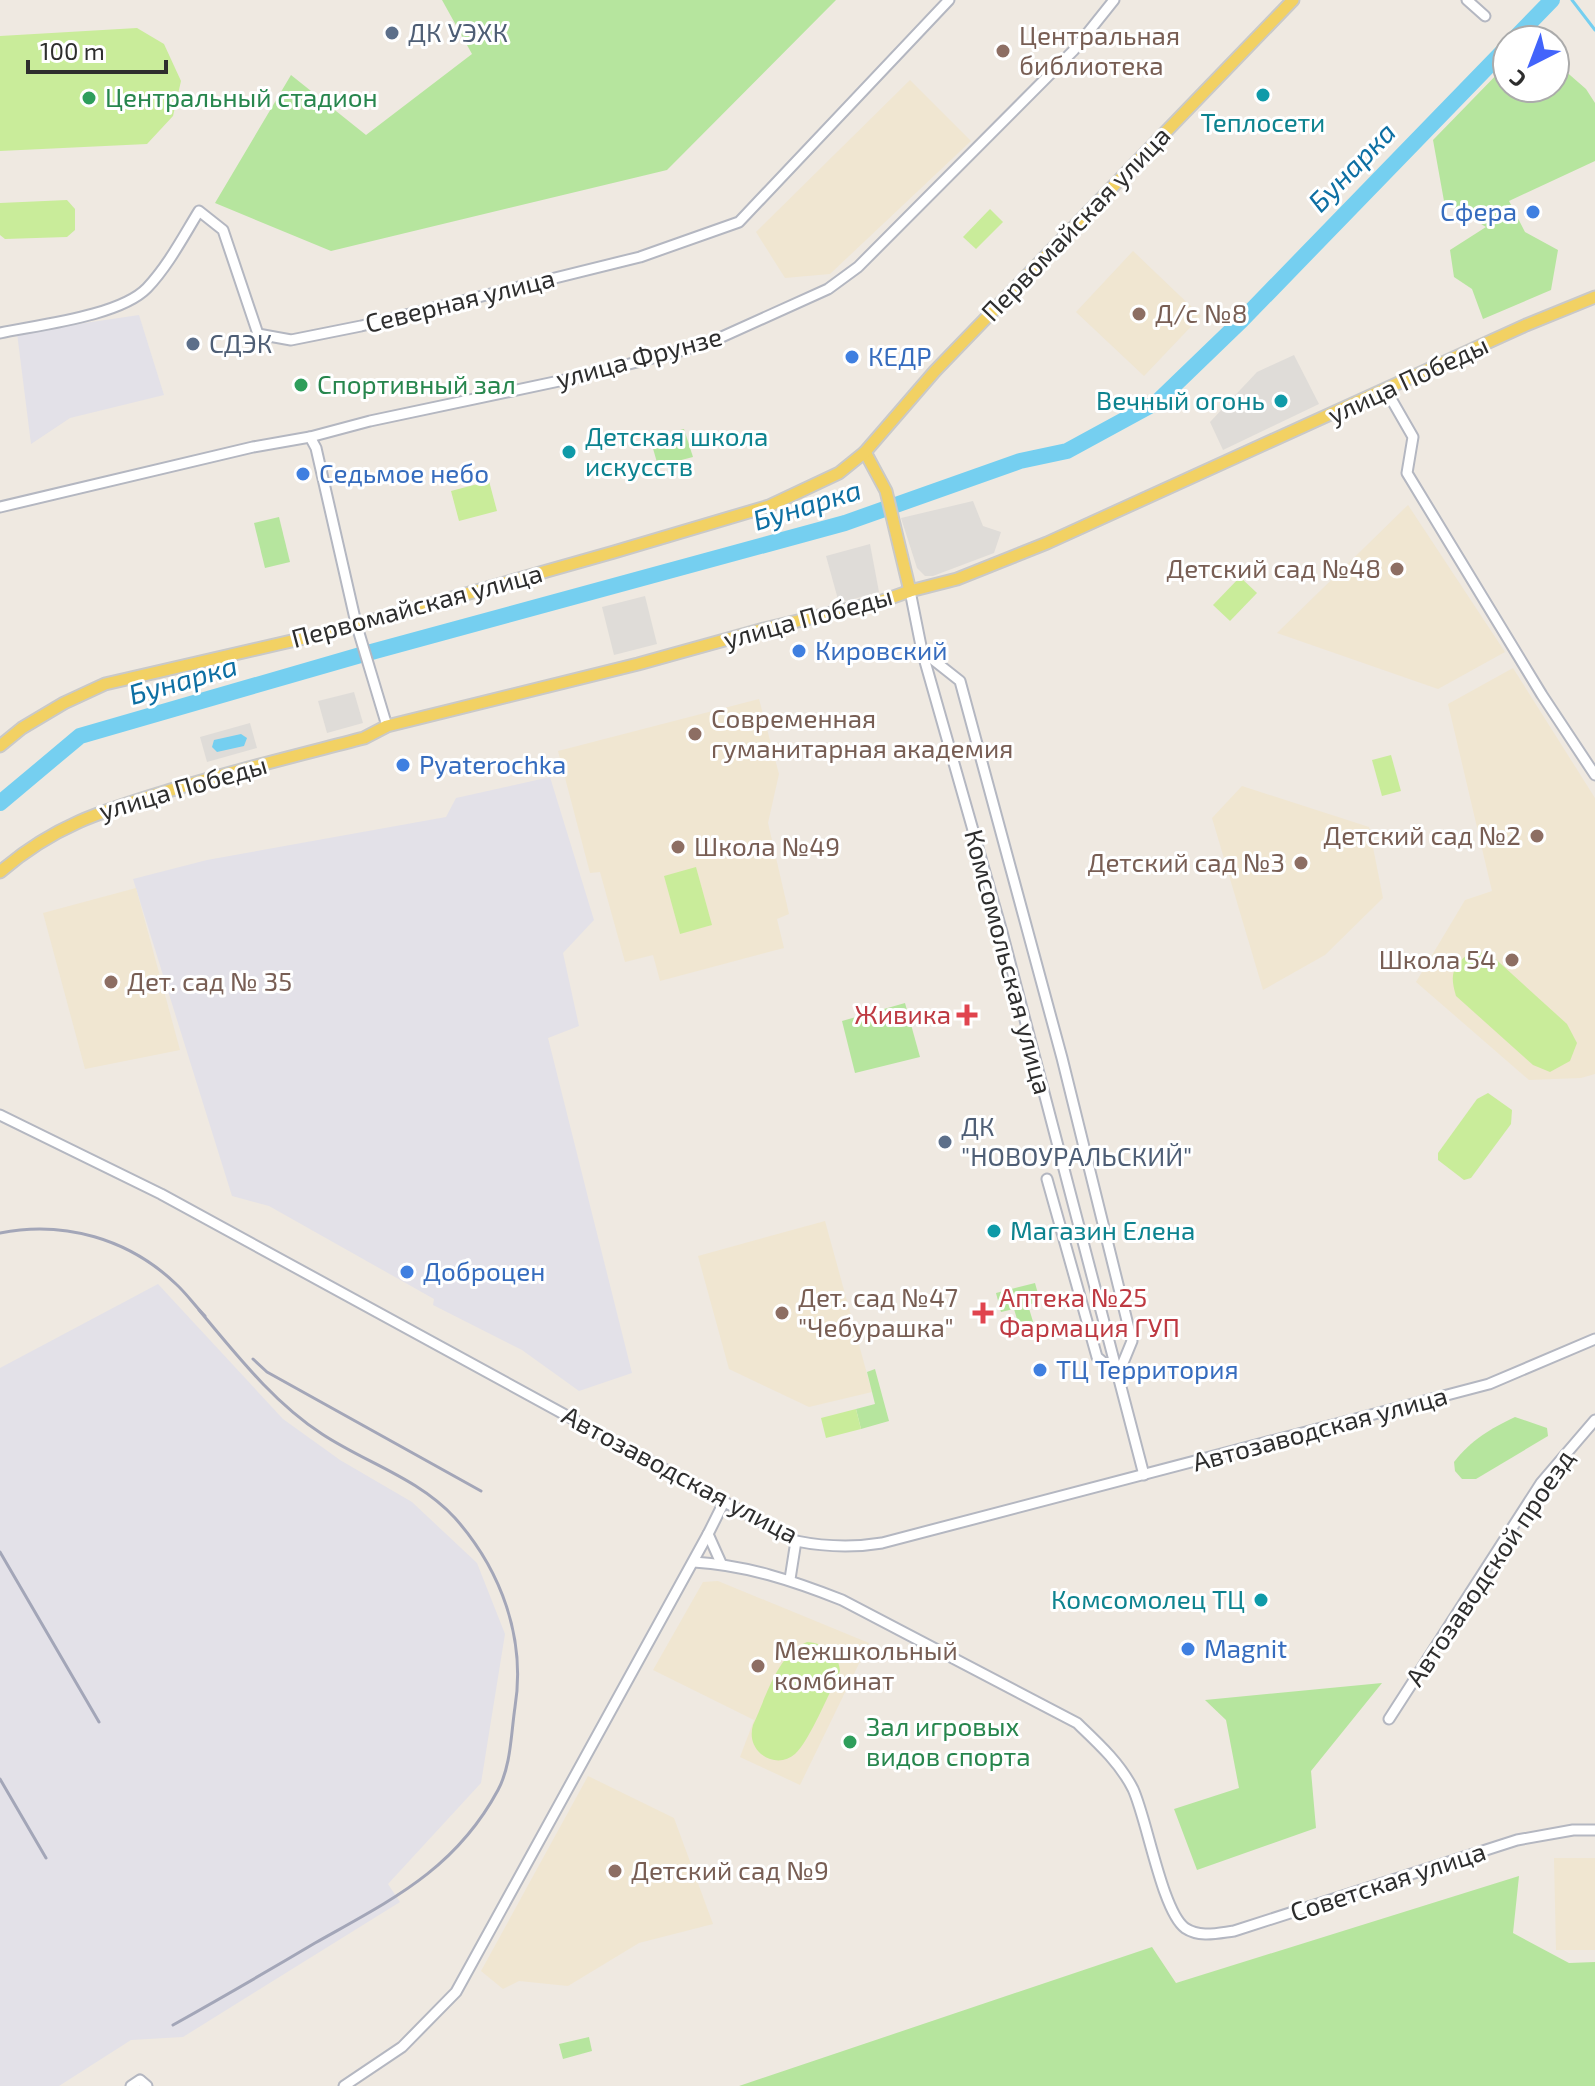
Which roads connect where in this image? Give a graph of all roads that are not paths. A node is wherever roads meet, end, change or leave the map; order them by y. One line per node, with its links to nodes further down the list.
1 (949, 0): 7 (street, Северная улица)
2 (1114, 0): 9 (street, улица Фрунзе)
3 (1293, 0): 10 (main road, Первомайская улица)
4 (1467, 0): 5 (street)
5 (1485, 16)
6 (1595, 297): 8 (main road, улица Победы)
7 (0, 333)
8 (1386, 390): 12 (main road, улица Победы); 17 (street)
9 (310, 437): 11 (street, улица Фрунзе); 13 (street)
10 (865, 452): 12 (main road, Комсомольская улица); 13 (main road, Первомайская улица)
11 (0, 507)
12 (910, 591): 14 (street, Комсомольская улица); 15 (main road, улица Победы)
13 (356, 623): 15 (street); 16 (main road, Первомайская улица)
14 (922, 651): 22 (street, Комсомольская улица); 22 (street)
15 (387, 726): 18 (main road, улица Победы)
16 (0, 746)
17 (1595, 775)
18 (0, 872)
19 (0, 1115): 25 (street, Автозаводская улица)
20 (1047, 1179): 22 (street)
21 (1595, 1339): 24 (street, Автозаводская улица)
22 (1118, 1375): 24 (street, Комсомольская улица)
23 (1595, 1420): 31 (street, Автозаводской проезд)
24 (1144, 1475): 27 (street, Автозаводская улица)
25 (724, 1502): 26 (street); 27 (street, Автозаводская улица)
26 (708, 1534): 28 (street); 29 (street)
27 (796, 1541): 30 (street)
28 (694, 1562): 29 (street); 35 (street)
29 (721, 1563): 30 (street)
30 (790, 1579): 32 (street, Советская улица)
31 (1389, 1719)
32 (1595, 1830)
33 (131, 2086): 34 (street)
34 (147, 2086)
35 (344, 2086)

